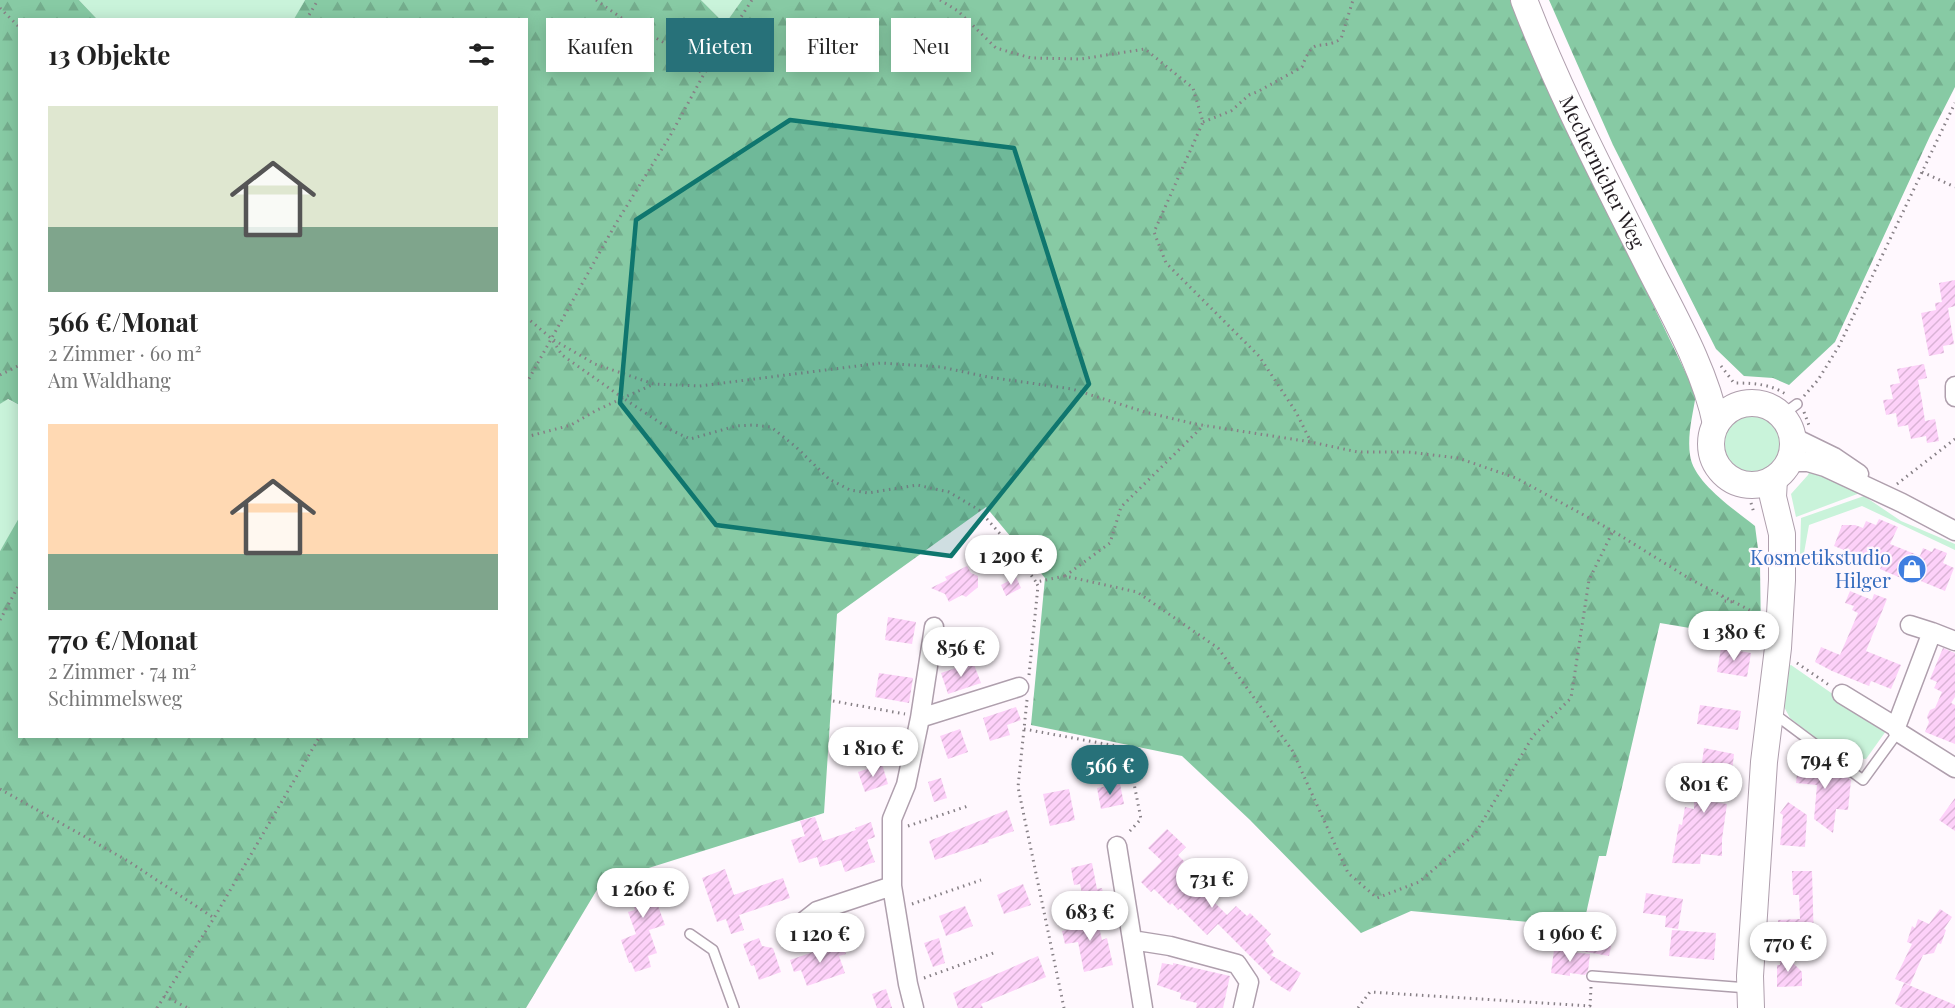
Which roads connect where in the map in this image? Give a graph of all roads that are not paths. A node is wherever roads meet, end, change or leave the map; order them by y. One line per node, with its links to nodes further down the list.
1 (1524, 0): 2 (street, Mechernicher Weg)
2 (1686, 342): 5 (street, Mechernicher Weg); 6 (street, Mechernicher Weg)
3 (1955, 386): 4 (street)
4 (1955, 397)
5 (1739, 405): 6 (street); 7 (street)
6 (1716, 424): 8 (street)
7 (1793, 434): 8 (street); 9 (street); 9 (street); 11 (street)
8 (1749, 485): 11 (street)
9 (1902, 503): 10 (street)
10 (1955, 531)
11 (1782, 580): 18 (street)
12 (1910, 625): 14 (street)
13 (934, 627): 19 (street)
14 (1932, 632): 15 (street); 20 (street)
15 (1955, 641)
16 (1025, 689): 19 (street)
17 (1842, 694): 20 (street)
18 (1770, 710): 20 (lane); 28 (street)
19 (920, 718): 23 (street)
20 (1897, 729): 21 (street)
21 (1955, 768)
22 (1117, 846): 26 (street)
23 (892, 886): 24 (street); 30 (street)
24 (793, 930)
25 (690, 934): 29 (lane)
26 (1132, 940): 31 (street); 32 (street)
27 (1592, 978): 28 (lane)
28 (1751, 998)
29 (734, 1008)
30 (914, 1008)
31 (1143, 1008)
32 (1243, 1008)

